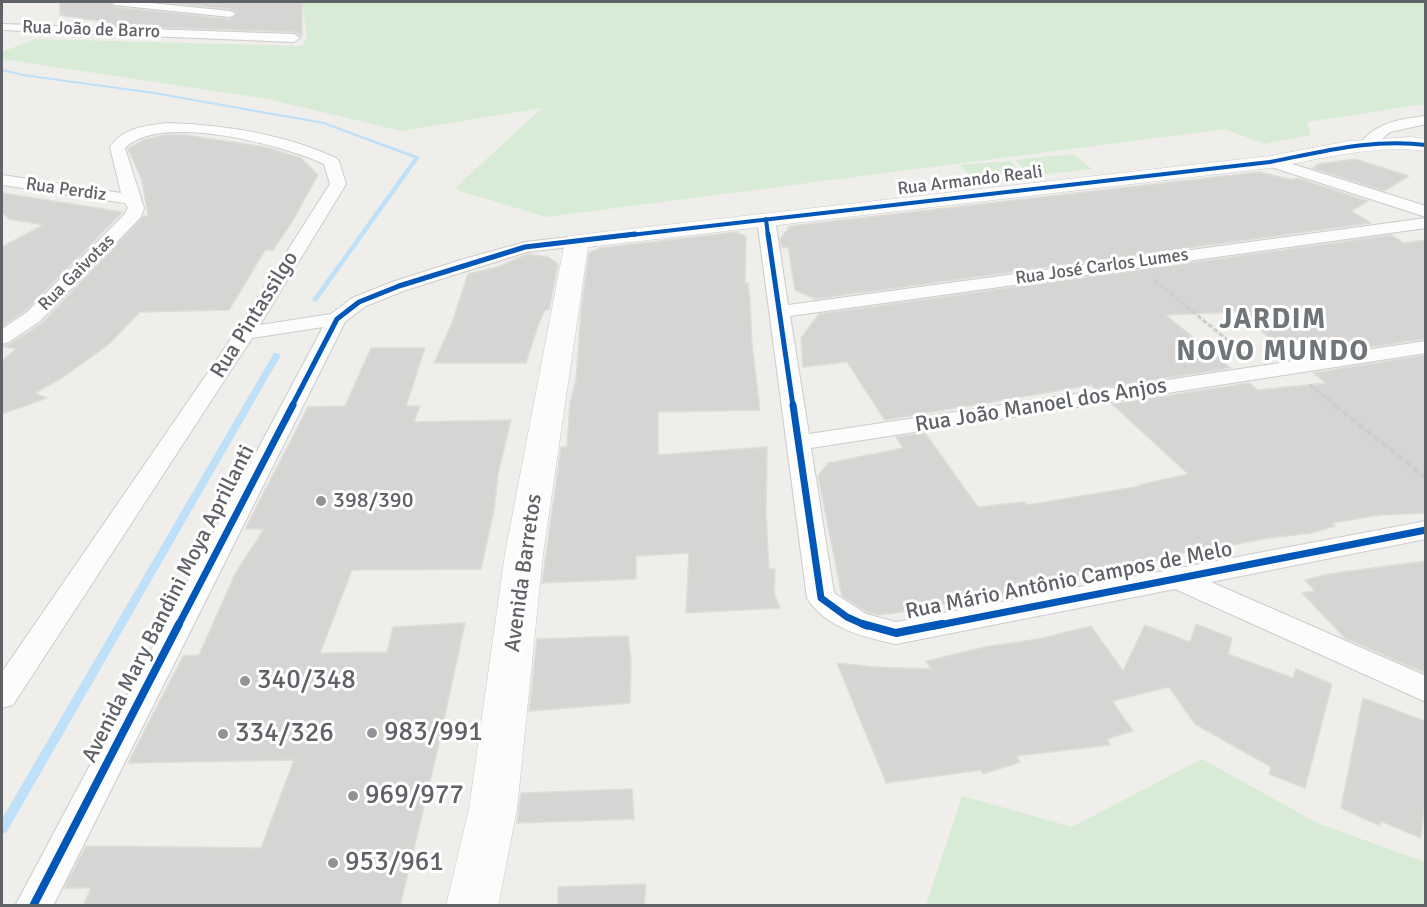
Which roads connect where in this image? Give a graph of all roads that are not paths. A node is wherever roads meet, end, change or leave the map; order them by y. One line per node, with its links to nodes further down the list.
1 (115, 2): 3 (street)
2 (240, 7): 3 (street)
3 (230, 14): 5 (street)
4 (2, 27): 5 (street, Rua João de Barro)
5 (180, 33): 6 (street, Rua João de Barro)
6 (294, 38)
7 (1425, 120): 8 (street)
8 (1399, 124): 9 (street); 10 (street)
9 (1420, 143): 10 (street, Rua Armando Reali)
10 (1365, 146): 11 (street, Rua Armando Reali)
11 (1270, 162): 14 (street); 15 (street, Rua Armando Reali)
12 (2, 181): 13 (street, Rua Perdiz)
13 (130, 199): 20 (street, Rua Pintassilgo); 21 (street, Rua Gaivotas)
14 (1425, 212)
15 (766, 219): 17 (street, Rua Armando Reali); 18 (street, Rua Mário Antônio Campos de Melo)
16 (1425, 223): 18 (street, Rua José Carlos Lumes)
17 (577, 241): 19 (street); 29 (street, Avenida Barretos)
18 (778, 312): 23 (street, Rua Mário Antônio Campos de Melo)
19 (337, 319): 20 (street); 28 (street, Avenida Mary Bandini Moya Aprillanti)
20 (245, 333): 27 (street, Rua Pintassilgo)
21 (2, 338)
22 (1425, 348): 23 (street, Rua João Manoel dos Anjos)
23 (798, 442): 25 (street, Rua Mário Antônio Campos de Melo)
24 (1425, 530): 25 (street, Rua Mário Antônio Campos de Melo)
25 (1177, 578): 26 (street)
26 (1425, 690)
27 (2, 696)
28 (33, 906)
29 (472, 906)

